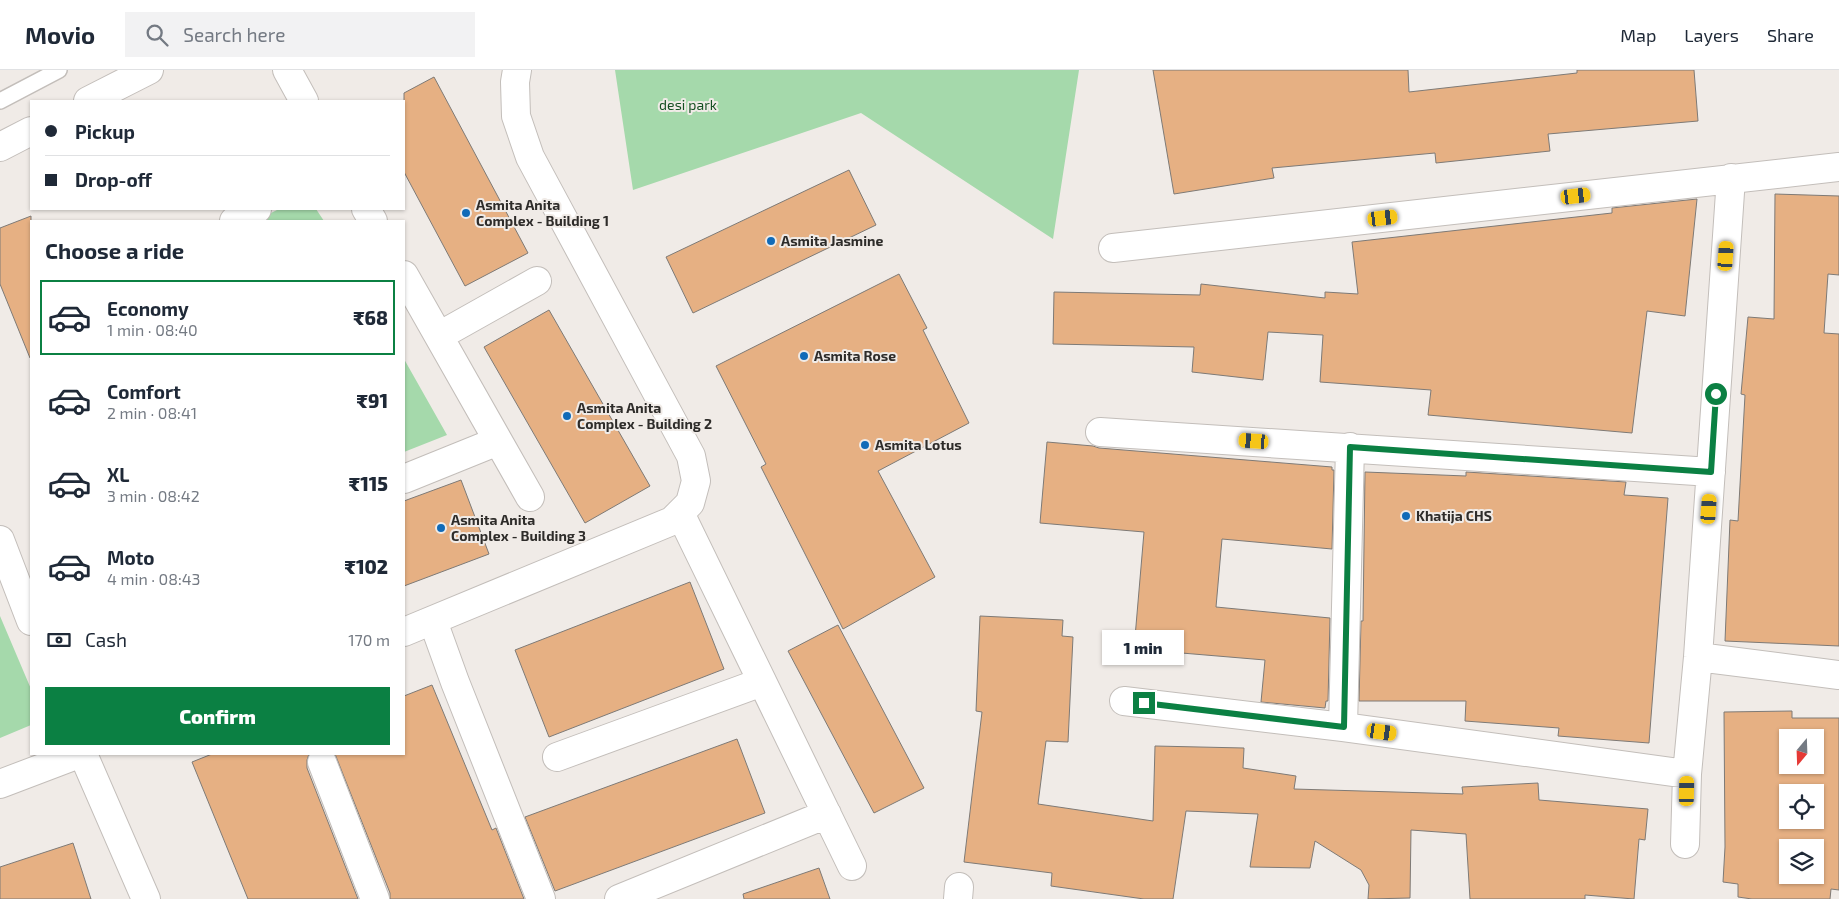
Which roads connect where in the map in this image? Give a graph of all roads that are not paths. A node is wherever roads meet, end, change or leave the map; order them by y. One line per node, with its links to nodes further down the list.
1 (59, 70): 7 (lane)
2 (149, 70): 5 (street)
3 (287, 70): 6 (street)
4 (517, 70): 24 (street)
5 (90, 100)
6 (303, 100)
7 (0, 101)
8 (30, 131): 9 (street)
9 (0, 146)
10 (1839, 167): 11 (street)
11 (1731, 178): 14 (street); 21 (street)
12 (255, 210): 13 (street)
13 (236, 220)
14 (1112, 248)
15 (405, 277): 17 (street)
16 (538, 281): 17 (street)
17 (439, 336): 19 (street)
18 (1100, 432): 20 (street)
19 (498, 441): 22 (street); 23 (street)
20 (1350, 447): 21 (street); 33 (street)
21 (1711, 472): 29 (street)
22 (405, 479)
23 (530, 497)
24 (680, 513): 27 (street); 31 (street)
25 (0, 540): 26 (street)
26 (30, 617)
27 (433, 621): 28 (street); 45 (street)
28 (405, 632)
29 (1698, 658): 30 (street); 38 (street)
30 (1839, 675)
31 (762, 682): 36 (street); 40 (street)
32 (1124, 701): 33 (street)
33 (1344, 727): 38 (street)
34 (76, 755): 39 (street)
35 (83, 755): 43 (street)
36 (558, 757)
37 (322, 762): 44 (street)
38 (1687, 774): 41 (street)
39 (0, 784)
40 (827, 814): 42 (street); 46 (street)
41 (1685, 844)
42 (852, 866)
43 (146, 899)
44 (375, 899)
45 (541, 899)
46 (619, 899)

